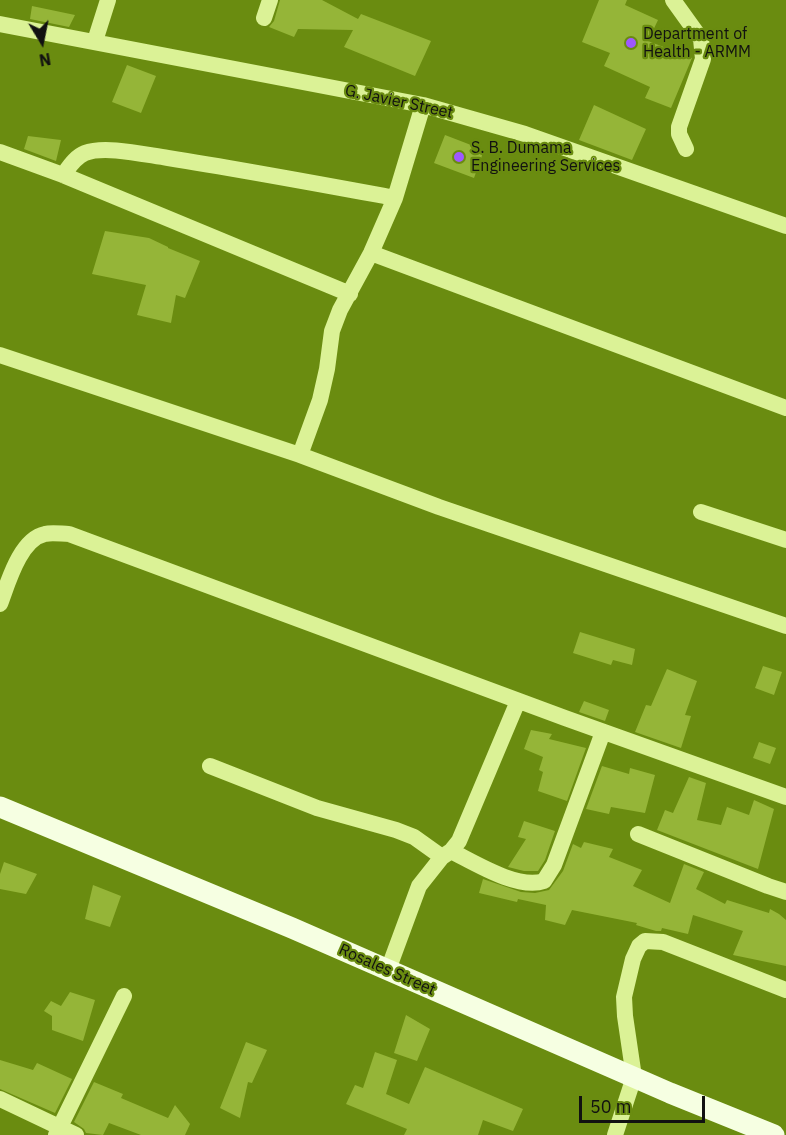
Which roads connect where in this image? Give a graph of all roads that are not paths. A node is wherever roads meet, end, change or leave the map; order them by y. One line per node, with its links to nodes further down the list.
1 (108, 0): 6 (street)
2 (270, 0): 4 (street)
3 (674, 0): 8 (street)
4 (264, 18)
5 (0, 24): 6 (street, G. Javier Street)
6 (95, 41): 7 (street, G. Javier Street)
7 (423, 105): 11 (street); 12 (street, G. Javier Street)
8 (686, 149)
9 (0, 152): 10 (street)
10 (63, 175): 11 (street); 14 (street)
11 (394, 198): 13 (street)
12 (786, 226)
13 (371, 253): 14 (street); 16 (street)
14 (350, 294): 17 (street)
15 (0, 355): 17 (street)
16 (786, 408)
17 (300, 455): 21 (street)
18 (701, 512): 19 (street)
19 (786, 540)
20 (0, 604): 22 (street)
21 (786, 626)
22 (518, 700): 23 (street); 28 (street)
23 (603, 732): 25 (street); 28 (street)
24 (210, 766): 28 (street)
25 (786, 797)
26 (0, 807): 30 (main road, Rosales Street)
27 (638, 834): 29 (street)
28 (446, 854): 30 (street)
29 (786, 892)
30 (388, 970): 33 (main road, Rosales Street)
31 (786, 990): 33 (street)
32 (124, 996): 35 (street)
33 (634, 1077): 37 (street); 38 (main road, Rosales Street)
34 (0, 1099): 35 (street)
35 (58, 1131): 36 (street)
36 (76, 1135)
37 (615, 1135)
38 (774, 1135)

